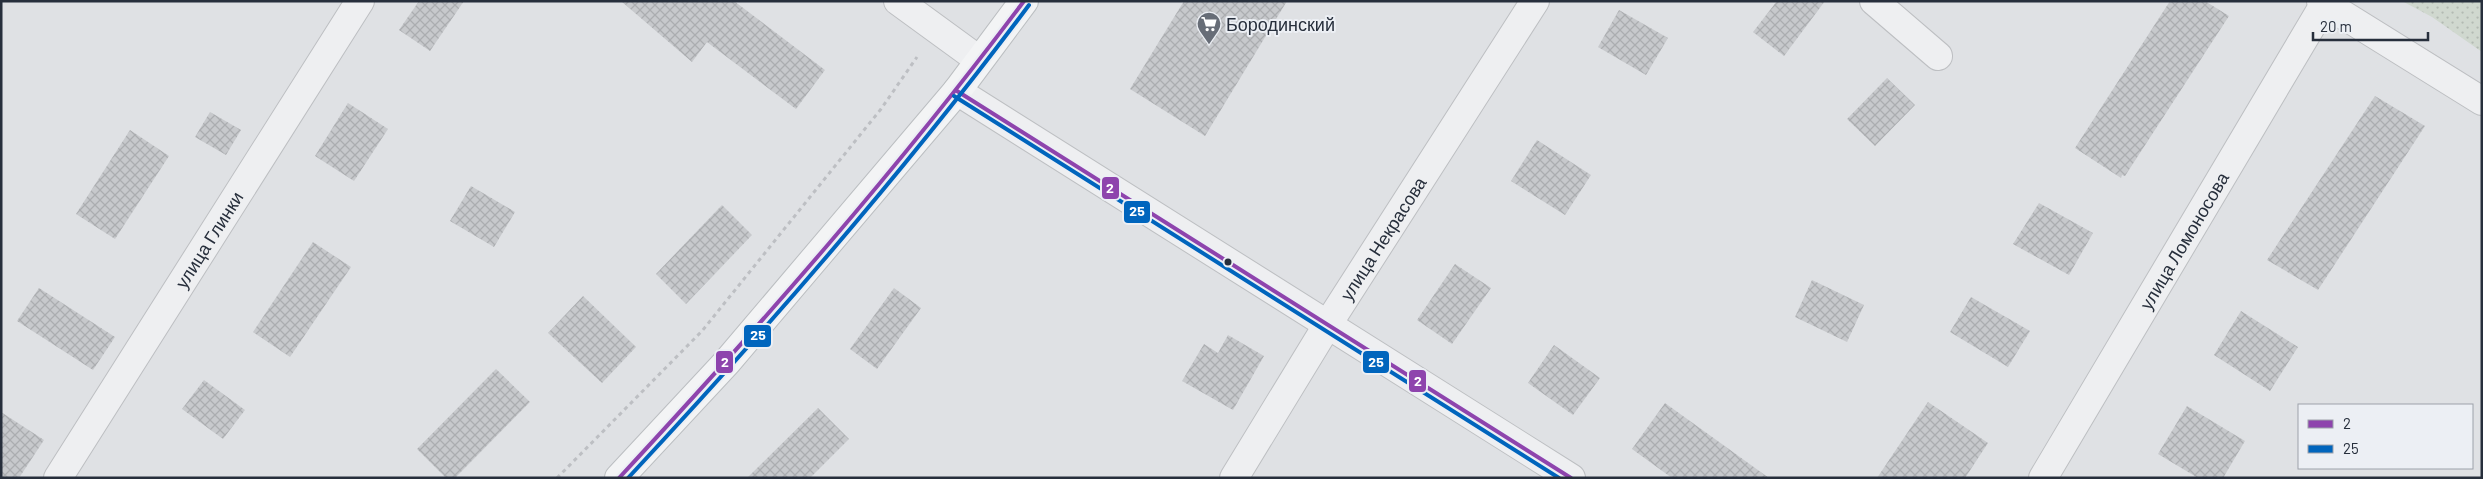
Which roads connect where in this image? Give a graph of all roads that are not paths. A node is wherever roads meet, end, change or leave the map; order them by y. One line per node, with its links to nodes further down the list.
1 (360, 1): 12 (street, улица Глинки)
2 (898, 1): 8 (street)
3 (1024, 1): 8 (main road)
4 (1535, 1): 11 (street, улица Некрасова)
5 (1874, 1): 7 (street)
6 (2323, 2): 10 (street); 16 (street, улица Ломоносова)
7 (1938, 56)
8 (979, 60): 9 (main road)
9 (957, 91): 11 (street); 13 (main road)
10 (2482, 101)
11 (1328, 324): 14 (street, улица Некрасова); 15 (street)
12 (58, 478)
13 (619, 478)
14 (1234, 478)
15 (1572, 478)
16 (2043, 478)

